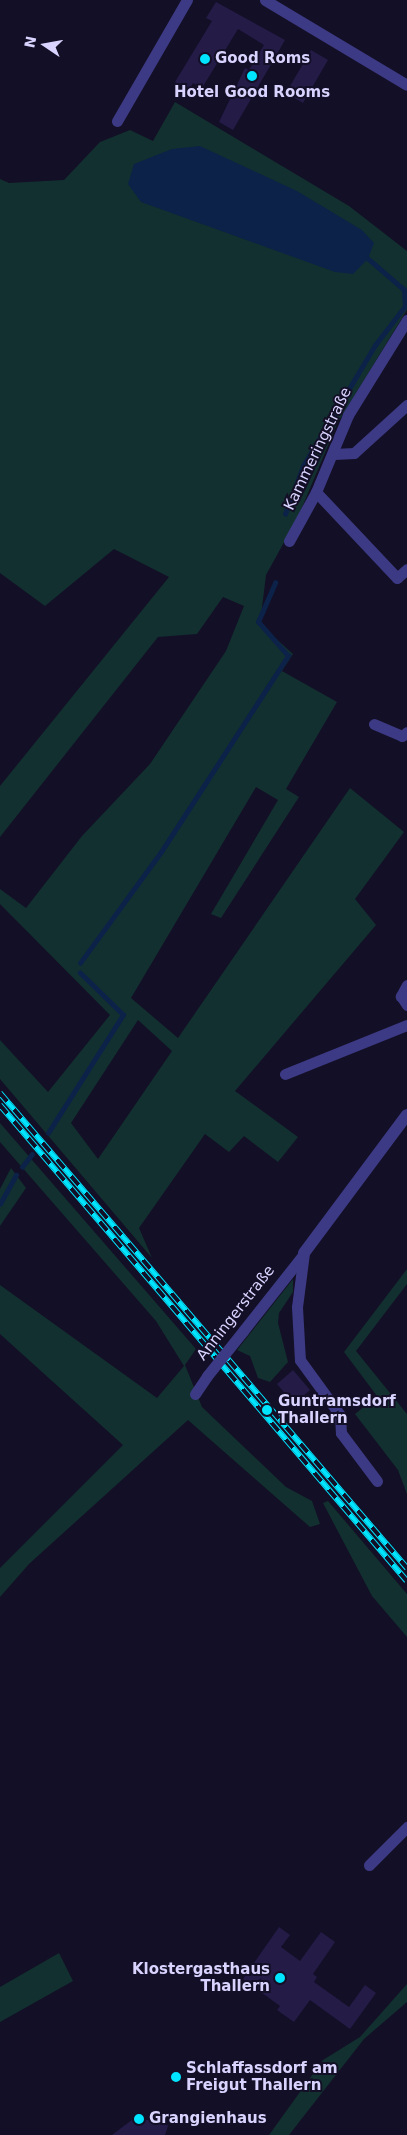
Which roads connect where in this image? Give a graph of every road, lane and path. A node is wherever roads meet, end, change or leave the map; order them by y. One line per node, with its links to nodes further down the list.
1 (186, 0): 4 (street)
2 (265, 0): 3 (street)
3 (407, 85)
4 (117, 121)
5 (407, 320): 7 (street, Kammeringstraße)
6 (407, 405): 7 (street)
7 (334, 454): 8 (street, Kammeringstraße)
8 (316, 492): 9 (street, Kammeringstraße); 10 (street)
9 (289, 541)
10 (407, 569)
11 (374, 724): 12 (street)
12 (407, 732)
13 (407, 985): 14 (street)
14 (407, 1005)
15 (407, 1025): 16 (street)
16 (285, 1074)
17 (407, 1115): 18 (street, Anningerstraße)
18 (304, 1253): 19 (street, Anningerstraße, bridge); 20 (street, Anningerstraße)
19 (195, 1394)
20 (377, 1481)
21 (407, 1827): 22 (street)
22 (369, 1865)

